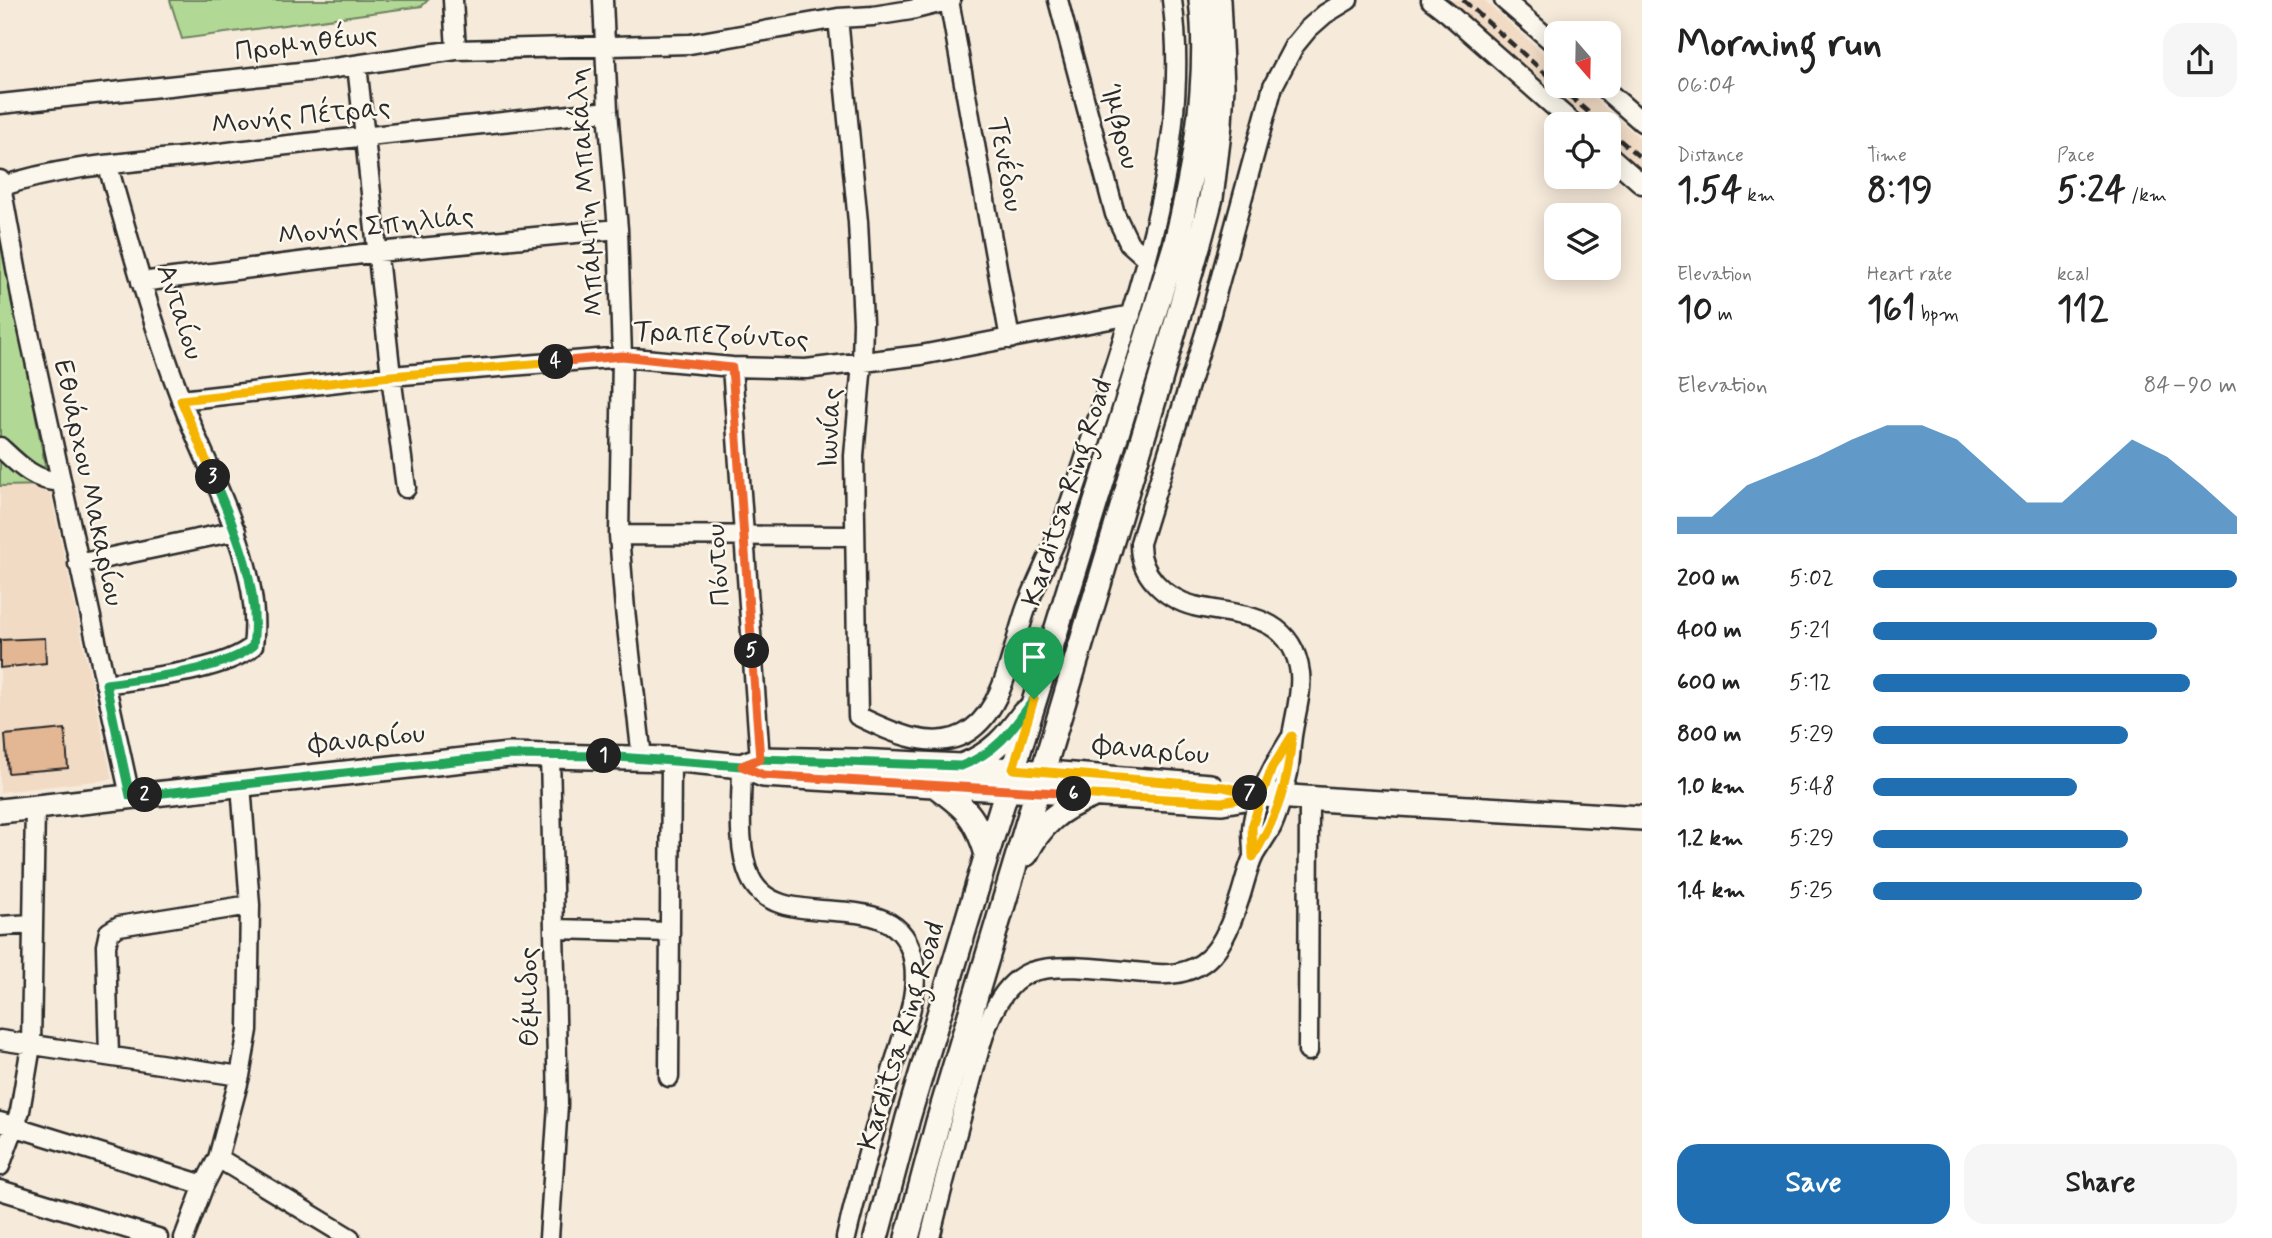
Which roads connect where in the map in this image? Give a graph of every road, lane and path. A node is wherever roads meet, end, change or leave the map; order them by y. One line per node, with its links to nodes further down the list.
1 (453, 0): 15 (street)
2 (603, 0): 14 (street, Μπάμπη Μπακάλη)
3 (950, 0): 11 (street, Προμηθέως); 33 (street, Τενέδου)
4 (1058, 0): 30 (street, Ίμβρου)
5 (1172, 0): 30 (street)
6 (1201, 0): 48 (main road, Karditsa Ring Road)
7 (1218, 0): 49 (main road, Karditsa Ring Road)
8 (1349, 0): 61 (street)
9 (1431, 0): 20 (street)
10 (1504, 0): 13 (street)
11 (928, 2): 12 (street, Προμηθέως)
12 (838, 18): 14 (street, Προμηθέως); 35 (street, Ιωνίας)
13 (1544, 35)
14 (604, 48): 15 (street, Προμηθέως); 19 (street, Μπάμπη Μπακάλη)
15 (456, 50): 16 (street, Προμηθέως)
16 (357, 65): 18 (street, Προμηθέως); 22 (street)
17 (1615, 98): 21 (street)
18 (0, 104)
19 (608, 111): 22 (street, Μονής Πέτρας); 27 (street, Μπάμπη Μπακάλη)
20 (1560, 112)
21 (1642, 122)
22 (365, 135): 23 (street, Μονής Πέτρας); 29 (street)
23 (108, 166): 25 (street, Μονής Πέτρας); 31 (street, Ανταίου)
24 (1621, 166): 26 (street)
25 (0, 184): 28 (street, Εθνάρχου Μακαρίου)
26 (1642, 184)
27 (618, 229): 29 (street, Μονής Σπηλιάς); 34 (street, Μπάμπη Μπακάλη)
28 (6, 248): 40 (street, Εθνάρχου Μακαρίου)
29 (378, 252): 31 (street, Μονής Σπηλιάς); 37 (street)
30 (1146, 258): 32 (street)
31 (141, 282): 38 (street, Ανταίου)
32 (1131, 315): 33 (street, Τραπεζούντος); 45 (street, Ιωνίας)
33 (1010, 339): 35 (street, Τραπεζούντος)
34 (622, 356): 36 (street, Τραπεζούντος); 37 (street, Τραπεζούντος); 43 (street, Μπάμπη Μπακάλη)
35 (862, 363): 36 (street, Τραπεζούντος); 45 (street, Ιωνίας)
36 (732, 368): 44 (street, Πόντου)
37 (391, 376): 38 (street, Τραπεζούντος); 41 (street)
38 (181, 400): 42 (street, Ανταίου)
39 (0, 447): 40 (street)
40 (61, 481): 46 (street, Εθνάρχου Μακαρίου)
41 (406, 488)
42 (236, 531): 46 (street); 47 (street, Ανταίου)
43 (619, 535): 44 (street); 51 (street, Μπάμπη Μπακάλη)
44 (744, 536): 45 (street); 53 (street, Πόντου)
45 (855, 536)
46 (78, 564): 47 (street, Εθνάρχου Μακαρίου)
47 (106, 684): 60 (street, Εθνάρχου Μακαρίου)
48 (1034, 699): 54 (main road); 55 (main road, Karditsa Ring Road)
49 (1052, 741): 56 (main road, Karditsa Ring Road); 59 (main road)
50 (550, 754): 51 (main road, Φαναρίου); 57 (main road, Φαναρίου); 71 (street, Θέμιδος)
51 (642, 758): 52 (main road, Φαναρίου)
52 (671, 759): 53 (main road, Φαναρίου); 72 (street)
53 (751, 762): 54 (main road, Φαναρίου); 58 (main road, Φαναρίου); 88 (street, Πόντου)
54 (961, 766): 55 (main road, Φαναρίου)
55 (1010, 779): 56 (main road, Φαναρίου); 58 (main road, Φαναρίου); 66 (main road, Karditsa Ring Road)
56 (1040, 782): 59 (main road, Φαναρίου); 67 (main road, Karditsa Ring Road)
57 (241, 784): 60 (main road, Φαναρίου); 68 (street)
58 (933, 784): 66 (main road)
59 (1098, 786): 61 (main road, Φαναρίου); 67 (main road)
60 (130, 796): 63 (main road, Φαναρίου)
61 (1271, 796): 62 (main road, Φαναρίου); 91 (street)
62 (1309, 798): 65 (main road, Φαναρίου); 75 (street)
63 (35, 807): 64 (main road, Φαναρίου); 69 (street)
64 (0, 811)
65 (1642, 818)
66 (987, 854): 89 (main road, Karditsa Ring Road)
67 (1010, 880): 90 (main road, Karditsa Ring Road)
68 (250, 905): 76 (street); 77 (street)
69 (32, 924): 70 (street); 74 (street)
70 (0, 926)
71 (555, 929): 72 (street); 87 (street, Θέμιδος)
72 (670, 932): 78 (street)
73 (0, 1040): 74 (street)
74 (31, 1046): 76 (street); 79 (street)
75 (1308, 1051)
76 (108, 1056): 77 (street)
77 (240, 1076): 80 (street)
78 (668, 1077)
79 (8, 1124): 81 (street); 82 (street)
80 (218, 1158): 82 (street); 84 (street)
81 (0, 1166)
82 (204, 1185): 86 (street)
83 (0, 1190): 85 (street)
84 (343, 1236)
85 (158, 1238)
86 (184, 1238)
87 (549, 1238)
88 (846, 1238)
89 (876, 1238)
90 (907, 1238)
91 (930, 1238)

